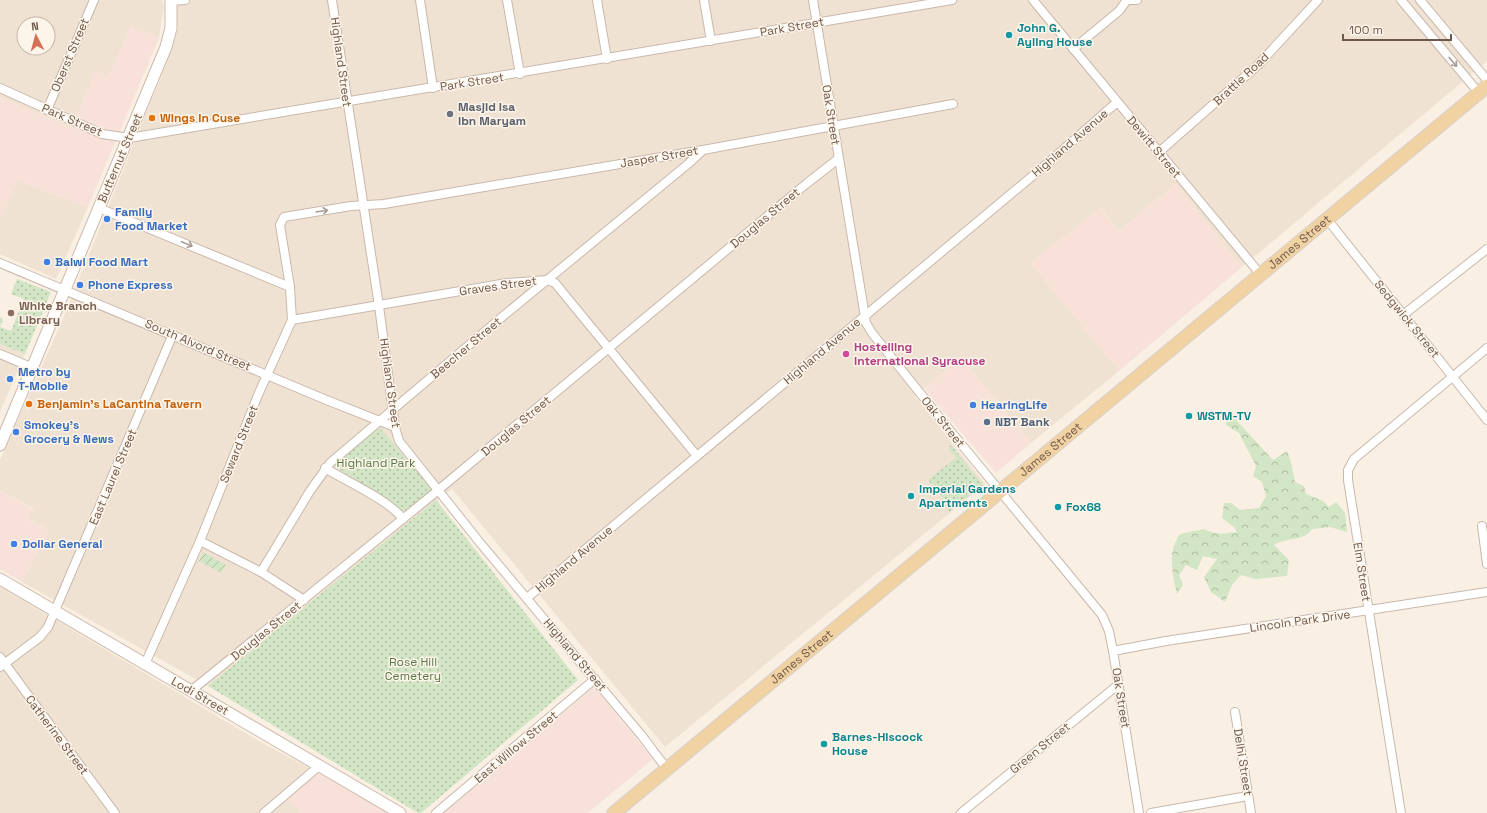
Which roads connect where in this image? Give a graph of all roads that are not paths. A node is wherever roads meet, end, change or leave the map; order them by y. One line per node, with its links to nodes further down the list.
1 (94, 0): 32 (street, Oberst Street)
2 (185, 0): 16 (street)
3 (332, 0): 29 (street, Highland Street)
4 (420, 0): 27 (street)
5 (507, 0): 24 (street)
6 (597, 0): 23 (street)
7 (704, 0): 20 (street)
8 (813, 0): 18 (street, Oak Street)
9 (952, 0): 17 (street, Park Street)
10 (1033, 0): 22 (street, Dewitt Street)
11 (1127, 0): 12 (street); 22 (street)
12 (1137, 0)
13 (1318, 0): 36 (street, Brattle Road)
14 (1402, 0): 21 (street)
15 (1420, 0): 19 (street)
16 (171, 1): 34 (street, Butternut Street)
17 (913, 3): 18 (street, Park Street)
18 (816, 23): 20 (street, Park Street); 33 (street, Oak Street)
19 (1448, 33): 21 (street); 25 (street)
20 (711, 41): 23 (street, Park Street)
21 (1438, 43): 28 (street, one-way to 28)
22 (1073, 49): 30 (street, Dewitt Street)
23 (607, 59): 24 (street, Park Street)
24 (520, 74): 27 (street, Park Street)
25 (1487, 80)
26 (0, 88): 32 (street, Park Street)
27 (433, 88): 29 (street, Park Street)
28 (1483, 90): 41 (main road, James Street)
29 (347, 102): 34 (street, Park Street); 38 (street, Highland Street)
30 (1116, 102): 36 (street, Dewitt Street); 50 (street, Highland Avenue)
31 (953, 104): 33 (street, Jasper Street)
32 (47, 110): 34 (street, Park Street)
33 (833, 126): 35 (street, Jasper Street); 37 (street, Oak Street)
34 (129, 138): 39 (street, Butternut Street)
35 (703, 150): 38 (street, Jasper Street); 45 (street, Beecher Street)
36 (1158, 152): 44 (street, Dewitt Street)
37 (838, 159): 50 (street, Oak Street); 53 (street, Douglas Street)
38 (364, 206): 40 (street, Jasper Street, one-way to 38); 48 (street, Highland Street)
39 (99, 208): 46 (street, one-way to 46); 47 (street, Butternut Street)
40 (284, 217): 46 (street, Seward Street)
41 (1327, 219): 44 (main road, James Street); 49 (street, Sedgwick Street)
42 (1487, 249): 49 (street)
43 (0, 263): 47 (street, South Alvord Street)
44 (1261, 276): 67 (main road, James Street)
45 (547, 280): 48 (street, Graves Street); 53 (street, Graves Street); 59 (street, Beecher Street)
46 (290, 287): 51 (street, Seward Street)
47 (65, 290): 52 (street, South Alvord Street); 56 (street, Butternut Street)
48 (379, 306): 51 (street, Graves Street); 59 (street, Highland Street)
49 (1403, 315): 58 (street, Sedgwick Street)
50 (864, 316): 64 (street, Highland Avenue); 67 (street, Oak Street)
51 (292, 320): 57 (street, Seward Street)
52 (173, 334): 57 (street, South Alvord Street); 77 (street, East Laurel Street)
53 (608, 348): 64 (street, Graves Street); 66 (street, Douglas Street)
54 (1487, 348): 58 (street, Elm Street)
55 (0, 354): 56 (street)
56 (33, 368): 63 (street, Butternut Street)
57 (268, 375): 61 (street, South Alvord Street); 70 (street, Seward Street)
58 (1453, 376): 60 (street, Sedgwick Street); 78 (street, Elm Street)
59 (393, 410): 61 (street, Beecher Street); 62 (street, Highland Street)
60 (1487, 420)
61 (380, 421): 62 (street, South Alvord Street); 65 (street, Beecher Street)
62 (395, 427): 66 (street, Highland Street)
63 (0, 445)
64 (697, 456): 75 (street, Highland Avenue)
65 (325, 468): 68 (street); 72 (street, Beecher Street)
66 (438, 490): 68 (street, Douglas Street); 75 (street, Highland Street)
67 (1001, 492): 79 (street, Oak Street); 87 (main road, James Street)
68 (403, 519): 76 (street, Douglas Street)
69 (1482, 526): 71 (street)
70 (200, 541): 72 (street); 81 (street, Seward Street)
71 (1487, 564)
72 (261, 572): 76 (street)
73 (0, 579): 77 (street, Lodi Street)
74 (1487, 592): 78 (street, Lincoln Park Drive)
75 (527, 598): 82 (street, Highland Street)
76 (304, 600): 84 (street, Douglas Street)
77 (55, 611): 80 (street, East Laurel Street); 81 (street, Lodi Street)
78 (1368, 611): 79 (street, Lincoln Park Drive); 98 (street, Elm Street)
79 (1113, 651): 83 (street, Oak Street)
80 (2, 663): 89 (street, Catherine Street)
81 (145, 664): 84 (street, Lodi Street)
82 (595, 679): 87 (street, Highland Street); 92 (street, East Willow Street)
83 (1119, 684): 94 (street, Green Street); 95 (street, Oak Street)
84 (192, 690): 86 (street, Lodi Street)
85 (1235, 712): 88 (street, Delhi Street)
86 (320, 766): 90 (street); 91 (street, Lodi Street)
87 (667, 769): 93 (main road, James Street)
88 (1248, 796): 96 (street); 97 (street, Delhi Street)
89 (115, 813)
90 (264, 813)
91 (400, 813)
92 (436, 813)
93 (614, 813)
94 (961, 813)
95 (1139, 813)
96 (1150, 813)
97 (1251, 813)
98 (1401, 813)

